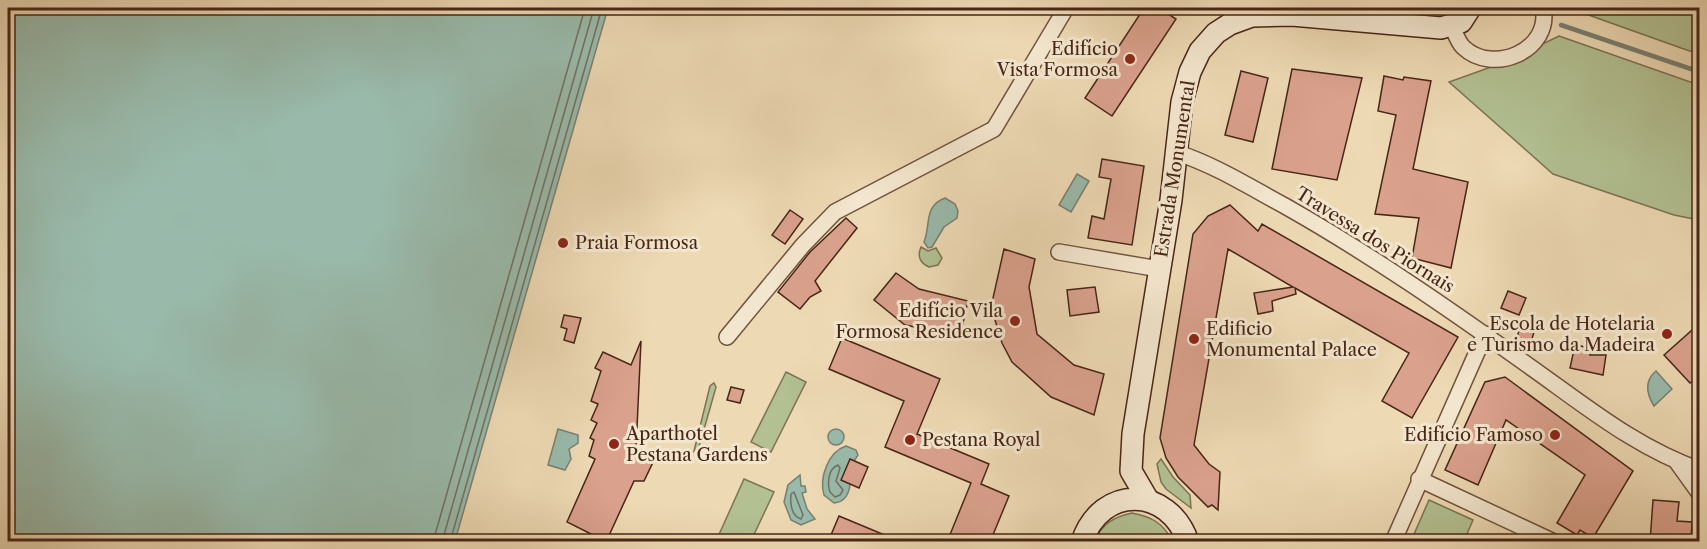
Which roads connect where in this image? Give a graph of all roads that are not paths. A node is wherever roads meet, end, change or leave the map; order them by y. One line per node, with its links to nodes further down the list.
1 (1066, 8): 8 (street)
2 (1543, 8): 3 (street)
3 (1463, 16): 4 (main road, Estrada Monumental)
4 (1175, 152): 6 (main road, Estrada Monumental); 7 (street, Travessa dos Piornais)
5 (1059, 252): 6 (street)
6 (1159, 269): 11 (main road, Estrada Monumental)
7 (1485, 334): 9 (street, Travessa dos Piornais); 12 (street)
8 (727, 337)
9 (1677, 462): 10 (street, Travessa dos Piornais); 13 (street)
10 (1700, 470)
11 (1131, 471): 14 (main road); 15 (main road, Estrada Monumental)
12 (1419, 479): 18 (street); 19 (street)
13 (1700, 494)
14 (1148, 500): 15 (main road); 17 (main road)
15 (1118, 501): 16 (main road)
16 (1082, 542)
17 (1188, 542)
18 (1393, 542)
19 (1554, 542)

